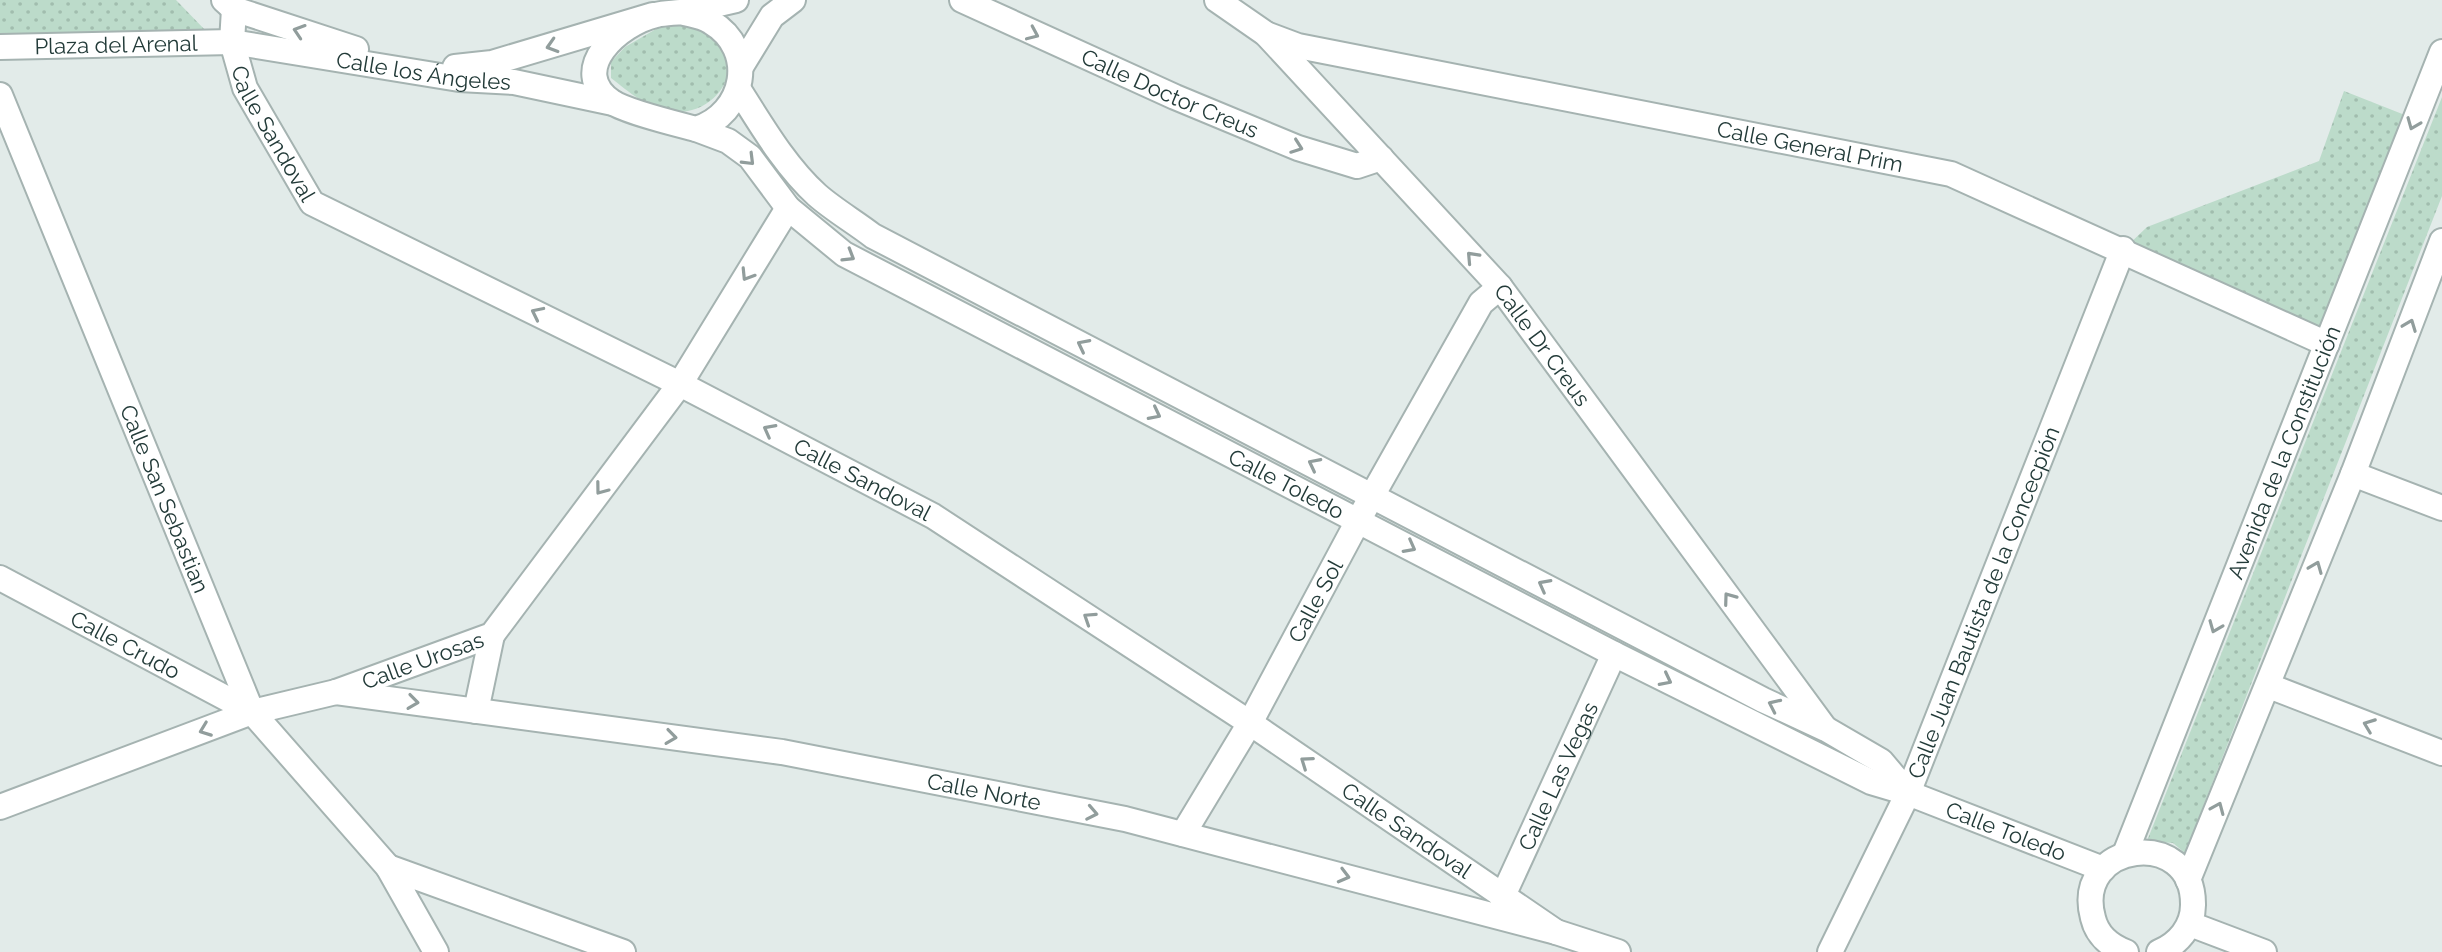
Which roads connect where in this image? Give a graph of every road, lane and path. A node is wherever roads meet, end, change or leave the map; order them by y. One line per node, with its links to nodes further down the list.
1 (736, 0): 6 (street)
2 (793, 0): 12 (street)
3 (962, 0): 17 (street, Calle Doctor Creus, one-way to 17)
4 (1217, 0): 8 (street, Calle Dr Creus)
5 (229, 4): 7 (street, Calle los Ángeles, one-way to 5); 9 (street, Calle Sandoval)
6 (681, 12): 7 (street); 12 (street)
7 (653, 15): 15 (street)
8 (1266, 34): 17 (street, Calle Dr Creus); 20 (street, Calle General Prim)
9 (232, 42): 10 (street, Plaza del Arenal); 15 (street, Calle los Ángeles); 23 (street, Calle Sandoval, one-way to 9)
10 (0, 47)
11 (2442, 52): 22 (street, Avenida de la Constitución, one-way to 22)
12 (742, 65): 13 (street)
13 (739, 90): 16 (street); 25 (street, Calle Toledo, one-way to 13)
14 (0, 95): 34 (street, Calle San Sebastian)
15 (613, 103): 16 (street)
16 (696, 129): 18 (street, Calle Toledo, one-way to 18)
17 (1381, 158): 21 (street, Calle Dr Creus, one-way to 17)
18 (788, 208): 23 (street, Calle Urosas, one-way to 23); 27 (street, Calle Toledo, one-way to 27)
19 (2442, 241): 24 (street, one-way to 19)
20 (2123, 249): 22 (street, Calle General Prim); 38 (street, Calle Juan Bautista de la Concecpión)
21 (1500, 287): 25 (street, Calle Sol); 36 (street, Calle Dr Creus, one-way to 21)
22 (2327, 344): 41 (street, Avenida de la Constitución, one-way to 41)
23 (680, 384): 29 (street, Calle Urosas, one-way to 29); 35 (street, Calle Sandoval, one-way to 23)
24 (2353, 474): 26 (street); 31 (street, one-way to 24)
25 (1373, 495): 27 (street, Calle Sol); 36 (street, Calle Toledo, one-way to 25)
26 (2442, 508)
27 (1359, 519): 30 (street, Calle Toledo, one-way to 30); 35 (street, Calle Sol)
28 (0, 578): 34 (street, Calle Crudo)
29 (492, 635): 32 (street, Calle Urosas); 33 (street)
30 (1614, 654): 38 (street, Calle Toledo, one-way to 38); 45 (street, Calle Las Vegas)
31 (2269, 686): 37 (street, one-way to 31); 44 (street, one-way to 31)
32 (336, 692): 33 (street, Calle Norte, one-way to 33); 34 (street, Calle Urosas)
33 (476, 711): 40 (street, Calle Norte, one-way to 40)
34 (252, 712): 39 (street, Calle Urosas, one-way to 39); 42 (street, Calle San Sebastian)
35 (1250, 723): 40 (street, Calle Sol); 45 (street, Calle Sandoval, one-way to 35)
36 (1826, 729): 38 (street, Calle Toledo)
37 (2442, 753)
38 (1908, 793): 43 (street, Calle Toledo); 52 (street, Calle Juan Bautista de la Concecpión)
39 (0, 807)
40 (1183, 834): 47 (street, Calle Norte, one-way to 47)
41 (2125, 854): 43 (street); 44 (street)
42 (388, 867): 49 (street, Calle San Sebastian); 50 (street)
43 (2103, 869): 48 (street)
44 (2188, 880): 46 (street)
45 (1502, 898): 47 (street, Calle Sandoval)
46 (2190, 924): 54 (street); 55 (street)
47 (1556, 932): 51 (street, Calle Norte)
48 (2100, 945): 53 (street)
49 (436, 952)
50 (623, 952)
51 (1618, 952)
52 (1830, 952)
53 (2126, 952)
54 (2160, 952)
55 (2264, 952)

